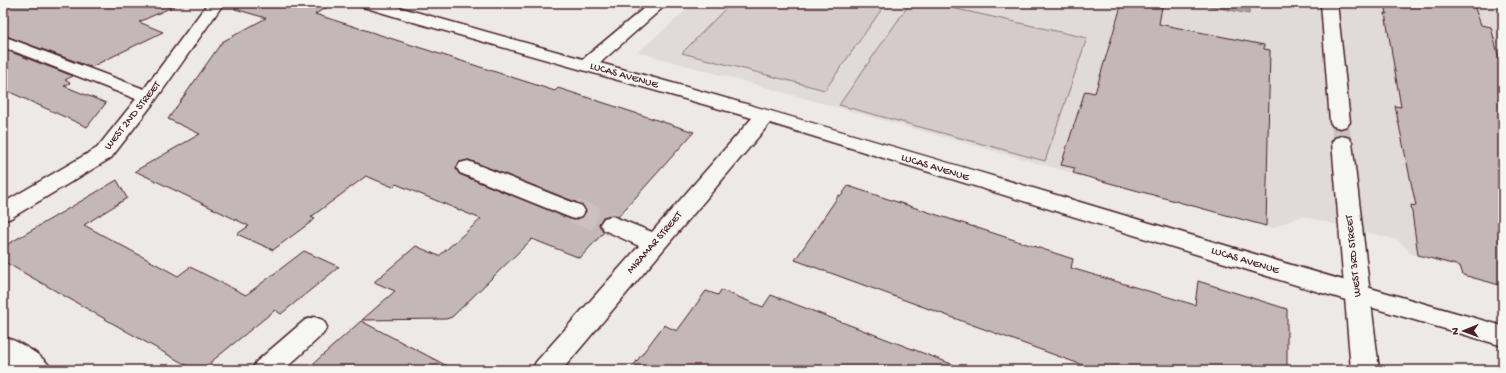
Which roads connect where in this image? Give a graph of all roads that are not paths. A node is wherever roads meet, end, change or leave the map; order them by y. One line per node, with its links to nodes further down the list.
1 (216, 3): 7 (street, WEST 2ND STREET)
2 (366, 3): 6 (street, LUCAS AVENUE)
3 (660, 3): 6 (street)
4 (1329, 3): 14 (street, WEST 3RD STREET)
5 (3, 40): 7 (street)
6 (586, 66): 8 (street, LUCAS AVENUE)
7 (148, 97): 11 (street, WEST 2ND STREET)
8 (765, 116): 13 (street, MIRAMAR STREET); 14 (street, LUCAS AVENUE)
9 (468, 168): 10 (street)
10 (574, 211)
11 (3, 213)
12 (612, 224): 13 (street)
13 (655, 243): 20 (street, MIRAMAR STREET)
14 (1358, 295): 16 (street, LUCAS AVENUE); 21 (street, WEST 3RD STREET)
15 (314, 327): 19 (street)
16 (1503, 336)
17 (3, 347): 18 (street)
18 (38, 370)
19 (266, 370)
20 (547, 370)
21 (1365, 370)

